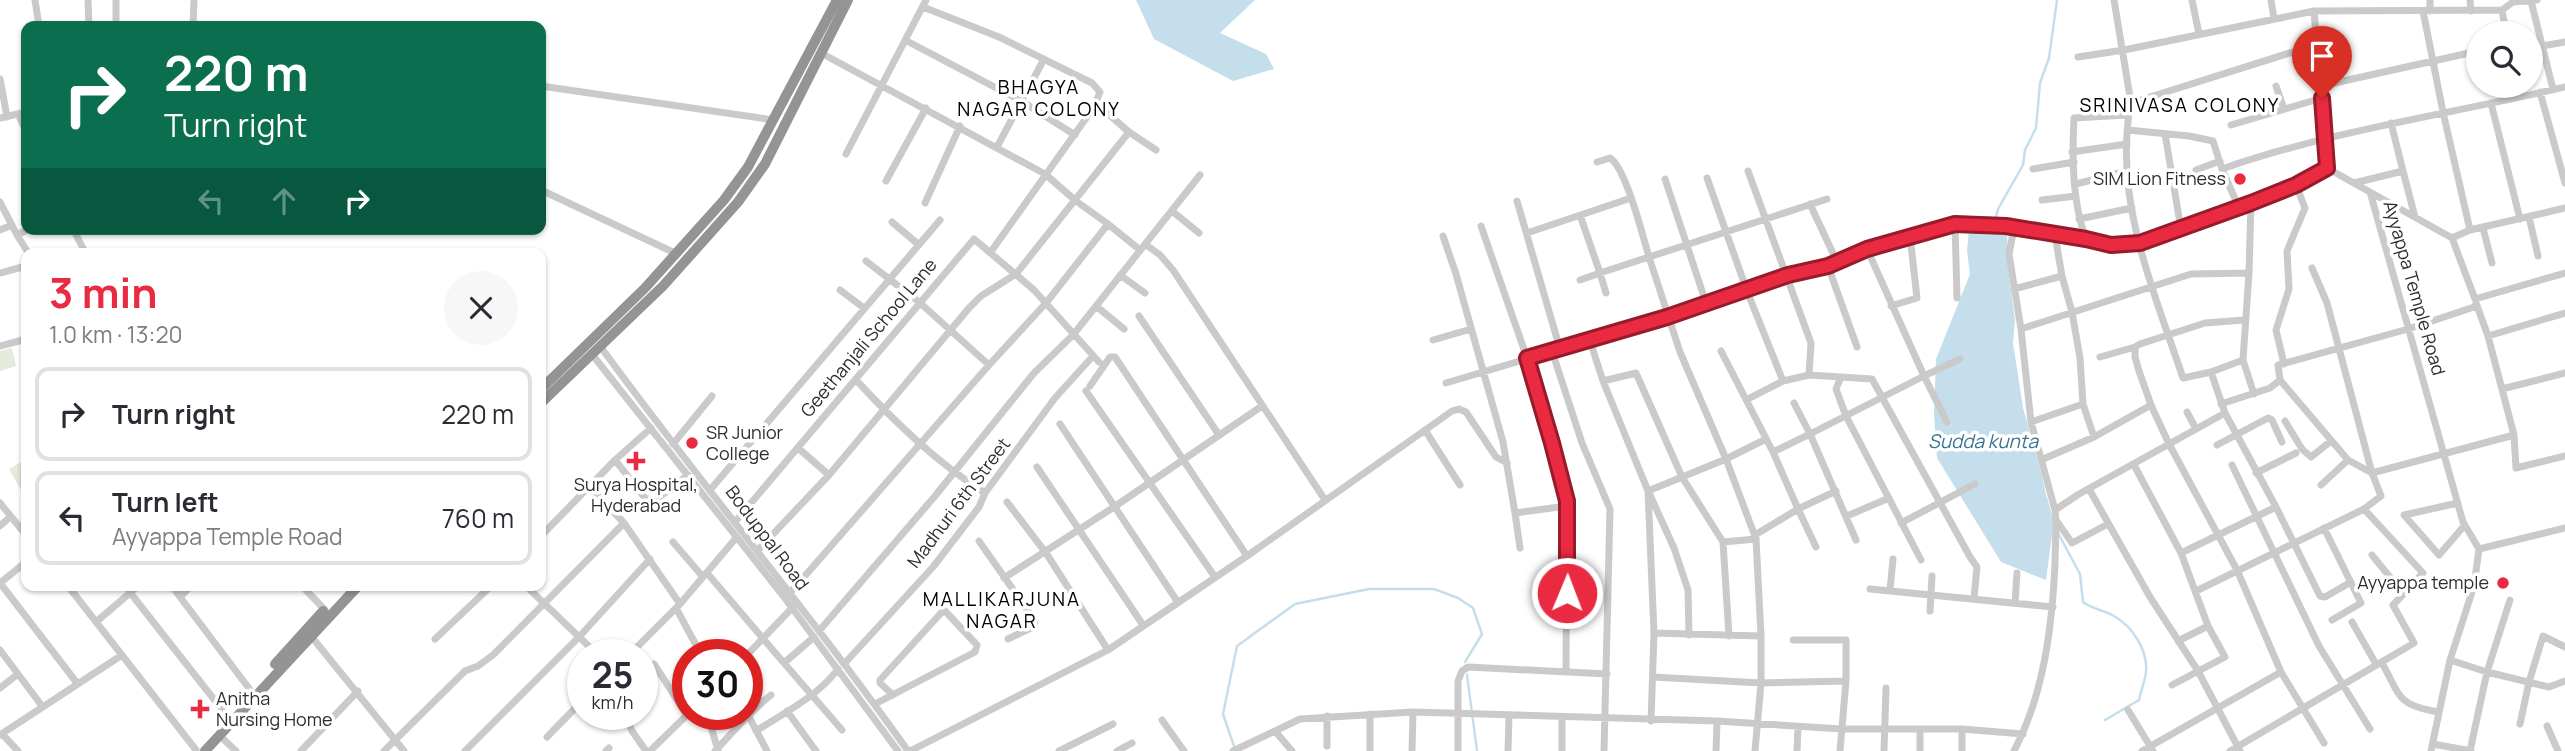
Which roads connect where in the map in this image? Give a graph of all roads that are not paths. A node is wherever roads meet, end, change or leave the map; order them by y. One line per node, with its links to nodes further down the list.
1 (35, 0): 24 (street)
2 (88, 0): 25 (street)
3 (116, 0): 26 (street)
4 (194, 0): 27 (street)
5 (837, 0): 63 (highway)
6 (848, 0): 37 (highway)
7 (2114, 0): 35 (street)
8 (2192, 0): 30 (street)
9 (2271, 0): 23 (street)
10 (2353, 0): 19 (street)
11 (2389, 0): 20 (street)
12 (2430, 0): 21 (street)
13 (2470, 0): 22 (street)
14 (2513, 1): 15 (street); 17 (street)
15 (2534, 1): 29 (street)
16 (924, 3): 31 (street); 40 (street)
17 (2502, 10): 22 (street); 28 (street)
18 (2314, 11): 19 (street); 23 (street); 33 (street)
19 (2353, 11): 20 (street)
20 (2389, 11): 21 (street)
21 (2427, 11): 22 (street); 41 (street)
22 (2470, 11)
23 (2274, 19): 30 (street)
24 (38, 21)
25 (89, 21)
26 (116, 21)
27 (193, 21)
28 (2504, 21)
29 (2538, 21)
30 (2199, 34): 35 (street)
31 (905, 40): 43 (street); 53 (street)
32 (2565, 42): 34 (street)
33 (2318, 44): 45 (street); 54 (street)
34 (2543, 46)
35 (2124, 50): 39 (street); 54 (street)
36 (2543, 50): 48 (street)
37 (821, 53): 43 (street); 139 (highway)
38 (2466, 54): 41 (street)
39 (2078, 57)
40 (1044, 59): 53 (street); 70 (street)
41 (2432, 61): 45 (street); 59 (street)
42 (0, 79): 62 (street)
43 (882, 85): 56 (street); 76 (street)
44 (2276, 86): 57 (street)
45 (2321, 86): 50 (street)
46 (546, 87): 63 (street)
47 (2565, 87): 48 (street)
48 (2553, 89): 49 (street)
49 (2543, 91)
50 (2322, 98): 57 (street); 71 (street)
51 (2514, 98): 55 (street)
52 (2542, 98): 77 (street)
53 (1023, 102): 70 (street); 73 (street)
54 (2131, 103): 61 (street)
55 (2491, 103): 59 (street); 114 (street)
56 (926, 108): 66 (street); 91 (street)
57 (2284, 109): 65 (street)
58 (1106, 112): 68 (street)
59 (2443, 112): 64 (street); 127 (street)
60 (21, 113): 62 (street)
61 (2127, 115): 67 (street); 75 (street)
62 (3, 117)
63 (774, 120): 139 (highway)
64 (2391, 123): 71 (street); 86 (street)
65 (2231, 125)
66 (960, 126): 73 (street); 105 (street)
67 (2128, 130): 69 (street); 72 (street)
68 (1129, 132): 74 (street); 102 (street)
69 (2165, 134): 80 (street); 125 (street)
70 (1075, 135): 87 (street)
71 (2325, 139): 80 (street); 81 (street)
72 (2127, 144): 75 (street); 85 (street)
73 (997, 147): 87 (street)
74 (1156, 150)
75 (2072, 152): 79 (street)
76 (846, 154)
77 (2561, 154): 93 (street)
78 (1597, 162): 99 (street)
79 (2074, 162): 82 (street); 94 (street)
80 (2221, 165): 83 (street); 109 (street)
81 (2327, 168): 92 (street, Ayyappa Temple Road); 95 (street)
82 (2033, 169)
83 (2196, 170)
84 (1748, 171): 115 (street)
85 (2127, 171): 94 (street); 108 (street)
86 (2403, 171): 92 (street); 113 (street)
87 (1045, 174): 102 (street); 145 (street)
88 (1200, 175): 111 (street)
89 (1707, 178): 128 (street)
90 (1665, 179): 141 (street)
91 (886, 181)
92 (2354, 183): 97 (street, Ayyappa Temple Road)
93 (2565, 183)
94 (2076, 184): 98 (street)
95 (2296, 185): 106 (street); 206 (street)
96 (546, 192): 146 (street)
97 (2370, 192): 113 (street); 184 (street, Ayyappa Temple Road)
98 (2076, 195): 101 (street); 116 (street)
99 (1630, 198): 112 (street); 148 (street)
100 (1826, 199): 107 (street)
101 (2042, 200)
102 (1076, 201): 119 (street); 159 (street)
103 (1517, 201): 131 (street)
104 (0, 202): 121 (street)
105 (925, 203)
106 (2251, 203): 109 (street); 157 (street)
107 (1810, 204): 115 (street); 150 (street)
108 (2132, 208): 116 (street); 138 (street)
109 (2239, 208): 125 (street)
110 (2565, 208): 114 (street)
111 (1172, 211): 130 (street); 142 (street)
112 (1580, 215): 131 (street); 156 (street)
113 (2414, 218): 136 (street)
114 (2525, 218): 124 (street); 147 (street)
115 (1767, 219): 128 (street); 161 (street)
116 (2078, 219): 137 (street)
117 (940, 220): 140 (street)
118 (892, 222): 140 (street)
119 (1108, 224): 142 (street); 174 (street)
120 (1955, 224): 123 (street); 135 (street); 171 (street)
121 (12, 225): 126 (street); 132 (street)
122 (1481, 226): 203 (street)
123 (2014, 228): 133 (street); 165 (street)
124 (2483, 228): 127 (street); 151 (street)
125 (2181, 229): 138 (street)
126 (0, 230)
127 (2470, 230): 136 (street)
128 (1726, 232): 141 (street); 168 (street)
129 (21, 233): 132 (street)
130 (1199, 233)
131 (1527, 233): 200 (street)
132 (17, 235): 143 (street)
133 (2055, 235): 137 (street); 162 (street)
134 (1443, 236): 186 (street)
135 (1910, 236): 144 (street); 177 (street)
136 (2452, 238): 173 (street)
137 (2086, 239): 138 (street)
138 (2140, 243): 166 (street)
139 (693, 244): 146 (highway); 199 (highway)
140 (919, 245): 163 (street)
141 (1689, 245): 148 (street); 175 (street)
142 (1143, 247): 160 (street); 230 (street)
143 (25, 248)
144 (1867, 249): 150 (street); 177 (street)
145 (990, 253): 159 (street); 172 (street, Geethanjali School Lane)
146 (677, 254): 219 (highway)
147 (2538, 256)
148 (1649, 257): 156 (street); 182 (street)
149 (866, 261): 163 (street)
150 (1837, 262): 152 (street)
151 (2492, 263)
152 (1828, 266): 161 (street); 196 (street)
153 (21, 267): 155 (street)
154 (2312, 268): 198 (street)
155 (0, 273)
156 (1600, 273): 164 (street); 170 (street)
157 (2249, 273): 166 (street); 183 (street)
158 (2565, 273): 173 (street)
159 (1016, 274): 174 (street); 188 (street)
160 (1120, 275): 169 (street); 176 (street)
161 (1788, 275): 168 (street); 211 (street)
162 (2062, 276): 165 (street); 179 (street)
163 (890, 279): 172 (street); 178 (street)
164 (1580, 280)
165 (2014, 289): 187 (street)
166 (2151, 289): 179 (street); 190 (street)
167 (840, 290): 178 (street)
168 (1746, 291): 175 (street); 217 (street)
169 (1145, 293)
170 (1606, 293)
171 (1958, 298)
172 (919, 302): 188 (street); 214 (street, Geethanjali School Lane)
173 (2476, 302): 184 (street); 191 (street)
174 (1046, 303): 189 (street); 207 (street)
175 (1706, 303): 182 (street)
176 (1096, 306): 185 (street); 189 (street)
177 (1891, 306): 212 (street)
178 (864, 308): 279 (street)
179 (2072, 312): 187 (street); 227 (street)
180 (2565, 313): 191 (street)
181 (1139, 316): 244 (street)
182 (1667, 317): 194 (street); 259 (street)
183 (2244, 320): 190 (street); 205 (street)
184 (2408, 328): 198 (street); 257 (street, Ayyappa Temple Road)
185 (1124, 329)
186 (1471, 329): 193 (street); 209 (street)
187 (2021, 329): 237 (street)
188 (949, 330): 207 (street); 231 (street)
189 (1073, 335): 268 (street); 283 (street, Madhuri 6th Street)
190 (2168, 335): 197 (street); 208 (street)
191 (2488, 336): 220 (street)
192 (21, 340): 195 (street)
193 (1433, 340)
194 (1590, 341): 200 (street); 216 (street)
195 (0, 346)
196 (1857, 347)
197 (2135, 347): 202 (street); 229 (street)
198 (2337, 348): 206 (street); 270 (street)
199 (596, 349): 224 (highway); 239 (street, Boduppal Road); 251 (street, Boduppal Road)
200 (1556, 350): 203 (street); 402 (street)
201 (1721, 351): 225 (street)
202 (2100, 357)
203 (1527, 358): 209 (street); 290 (street)
204 (1960, 359): 212 (street)
205 (2243, 359): 208 (street); 221 (street)
206 (2284, 363): 215 (street)
207 (989, 365): 250 (street)
208 (2211, 372): 228 (street)
209 (1483, 373): 218 (street); 264 (street)
210 (2565, 373): 220 (street)
211 (1809, 375): 213 (street); 217 (street)
212 (1924, 376): 223 (street); 236 (street)
213 (1841, 377): 223 (street); 234 (street)
214 (856, 380): 231 (street); 254 (street, Geethanjali School Lane)
215 (2280, 380): 221 (street); 248 (street)
216 (1603, 381): 273 (street); 281 (street)
217 (1783, 381): 225 (street)
218 (1446, 383)
219 (546, 384)
220 (2502, 389): 245 (street)
221 (2254, 394): 228 (street)
222 (712, 396): 251 (street)
223 (1881, 396): 234 (street); 288 (street)
224 (546, 398)
225 (1746, 400): 247 (street)
226 (1794, 403): 243 (street)
227 (2083, 404): 237 (street); 246 (street)
228 (2221, 404): 233 (street)
229 (2151, 405): 246 (street); 252 (street)
230 (1262, 406): 244 (street); 285 (street)
231 (884, 410): 250 (street); 272 (street)
232 (2187, 412): 240 (street)
233 (2225, 413): 240 (street); 242 (street)
234 (1846, 416): 243 (street); 284 (street)
235 (2285, 421): 248 (street)
236 (1947, 422)
237 (2031, 422): 262 (street)
238 (1060, 424): 292 (street)
239 (651, 428): 260 (street); 271 (street, Boduppal Road)
240 (2196, 429): 252 (street)
241 (1425, 430): 264 (street); 276 (street); 285 (street)
242 (2237, 433): 249 (street); 253 (street); 269 (street)
243 (1810, 434): 255 (street); 282 (street)
244 (1219, 435): 261 (street)
245 (2514, 435): 257 (street); 258 (street)
246 (2094, 437): 262 (street)
247 (1766, 439): 255 (street); 259 (street)
248 (2331, 441): 263 (street)
249 (2282, 442)
250 (919, 443): 268 (street); 355 (street)
251 (673, 444): 279 (street, Boduppal Road)
252 (2169, 444): 265 (street); 312 (street)
253 (2217, 445)
254 (798, 448): 272 (street); 301 (street, Geethanjali School Lane)
255 (1773, 453): 294 (street)
256 (2296, 453): 269 (street)
257 (2444, 453): 270 (street); 289 (street, Ayyappa Temple Road)
258 (2565, 456)
259 (1726, 459): 273 (street); 313 (street)
260 (615, 460): 271 (street); 278 (street)
261 (1183, 460): 274 (street); 274 (street); 328 (street)
262 (2041, 460): 293 (street)
263 (2348, 460): 270 (street); 277 (street)
264 (1507, 463): 296 (street)
265 (2134, 465): 280 (street); 325 (street)
266 (2232, 465): 298 (street)
267 (1037, 467): 310 (street)
268 (952, 472): 283 (street); 374 (street)
269 (2256, 472): 291 (street)
270 (2372, 473): 295 (street)
271 (688, 475): 314 (street, Boduppal Road)
272 (829, 475): 323 (street)
273 (1682, 477): 281 (street); 318 (street)
274 (1150, 482): 292 (street); 337 (street)
275 (1975, 484): 288 (street)
276 (1460, 485)
277 (2321, 485)
278 (589, 486): 302 (street); 311 (street)
279 (710, 489): 301 (street, Boduppal Road)
280 (2089, 489): 293 (street); 304 (street)
281 (1648, 491): 373 (street); 375 (street)
282 (1836, 491): 294 (street); 297 (street)
283 (985, 493): 395 (street, Madhuri 6th Street)
284 (1889, 498): 297 (street); 303 (street)
285 (1325, 500): 328 (street)
286 (1007, 502): 324 (street)
287 (0, 503): 299 (street)
288 (1940, 503): 303 (street); 358 (street)
289 (2458, 503): 306 (street, Ayyappa Temple Road); 306 (street)
290 (1567, 506): 296 (street); 398 (street)
291 (2276, 506): 298 (street); 319 (street)
292 (1114, 507): 310 (street); 360 (street)
293 (2054, 508): 300 (street)
294 (1798, 509): 313 (street); 320 (street)
295 (2364, 509): 307 (street); 353 (street)
296 (1515, 513): 321 (street)
297 (1847, 516): 315 (street)
298 (2256, 516): 312 (street); 326 (street)
299 (10, 517): 305 (street); 309 (street)
300 (2056, 520): 304 (street); 365 (street)
301 (735, 522): 323 (street, Boduppal Road)
302 (624, 523): 329 (street); 362 (street)
303 (1902, 523): 331 (street)
304 (2108, 524): 387 (street)
305 (0, 526)
306 (2464, 526): 322 (street, Ayyappa Temple Road)
307 (2324, 528): 319 (street); 339 (street)
308 (2565, 528): 322 (street)
309 (21, 530)
310 (1080, 530): 324 (street); 371 (street)
311 (546, 531)
312 (2217, 533): 325 (street); 333 (street)
313 (1755, 537): 318 (street); 379 (street)
314 (736, 538): 335 (street); 364 (street, Boduppal Road)
315 (1856, 540)
316 (979, 541): 338 (street)
317 (673, 542): 335 (street)
318 (1723, 542): 378 (street)
319 (2293, 543): 326 (street); 339 (street)
320 (1816, 547)
321 (1520, 548)
322 (2479, 549): 392 (street)
323 (757, 551): 355 (street, Boduppal Road)
324 (1046, 553): 338 (street); 390 (street)
325 (2181, 553): 352 (street)
326 (2274, 553): 333 (street); 408 (street)
327 (2372, 555): 353 (street)
328 (1247, 556): 337 (street)
329 (650, 559): 363 (street); 377 (street)
330 (1893, 559): 342 (street)
331 (1921, 560)
332 (21, 566): 340 (street)
333 (2236, 570): 352 (street); 399 (street)
334 (2017, 573): 361 (street)
335 (705, 575): 363 (street); 384 (street)
336 (1932, 576): 356 (street)
337 (1215, 577): 360 (street)
338 (1004, 578): 385 (street)
339 (2351, 582): 368 (street)
340 (0, 583): 409 (street)
341 (1870, 589): 342 (street)
342 (1889, 590): 356 (street)
343 (72, 591): 369 (street)
344 (132, 591): 354 (street)
345 (176, 591): 357 (street)
346 (186, 591): 357 (street)
347 (307, 591): 367 (street)
348 (344, 591): 367 (highway)
349 (352, 591): 367 (highway)
350 (486, 591): 380 (street)
351 (531, 591): 362 (street)
352 (2196, 591): 372 (street)
353 (2402, 592): 394 (street)
354 (130, 593): 369 (street); 431 (street)
355 (790, 593): 364 (street, Boduppal Road)
356 (1931, 594): 358 (street); 366 (street)
357 (180, 597): 414 (street)
358 (1974, 598): 361 (street)
359 (2510, 600): 400 (street)
360 (1178, 601): 371 (street)
361 (2015, 603): 365 (street)
362 (545, 605): 377 (street); 461 (street)
363 (678, 606): 382 (street); 383 (street)
364 (794, 606): 374 (street, Boduppal Road); 384 (street)
365 (2053, 607): 458 (street)
366 (1930, 611)
367 (328, 612): 376 (highway); 414 (highway)
368 (2332, 620)
369 (96, 622): 391 (street)
370 (2352, 622): 394 (street)
371 (1143, 625): 390 (street)
372 (2208, 626): 387 (street); 397 (street)
373 (1654, 633): 375 (street); 403 (street)
374 (816, 634): 393 (street); 395 (street, Boduppal Road)
375 (1689, 635): 378 (street)
376 (311, 636): 415 (street); 459 (highway)
377 (579, 636): 381 (street); 476 (street)
378 (1729, 636): 379 (street)
379 (1761, 636): 407 (street)
380 (435, 639)
381 (582, 639)
382 (644, 639)
383 (693, 639)
384 (764, 639): 393 (street)
385 (1008, 639)
386 (1793, 639): 404 (street)
387 (2178, 641): 397 (street)
388 (2565, 647): 406 (street)
389 (0, 650): 401 (street)
390 (1108, 650): 481 (street)
391 (122, 655): 409 (street); 470 (street)
392 (2450, 660): 400 (street); 429 (street)
393 (784, 663): 416 (street)
394 (2379, 664): 408 (street); 429 (street)
395 (841, 667): 416 (street, Madhuri 6th Street); 419 (street, Boduppal Road)
396 (658, 670): 413 (street)
397 (2198, 671): 410 (street); 425 (street)
398 (1566, 672): 402 (street); 428 (street)
399 (2281, 672): 423 (street); 425 (street)
400 (2487, 672): 406 (street); 503 (street)
401 (18, 674): 411 (street); 422 (street)
402 (1606, 674): 436 (street)
403 (1653, 677): 407 (street); 438 (street)
404 (1846, 681): 407 (street); 447 (street)
405 (2565, 681): 406 (street)
406 (2529, 682): 442 (street)
407 (1761, 683): 441 (street)
408 (2343, 683): 423 (street); 450 (street)
409 (77, 684): 422 (street)
410 (2172, 685)
411 (0, 688)
412 (1886, 688): 445 (street)
413 (672, 690)
414 (251, 691): 431 (highway)
415 (358, 691): 461 (street); 473 (street)
416 (812, 694): 426 (street, Madhuri 6th Street); 454 (street)
417 (771, 695): 420 (street)
418 (893, 695): 418 (street); 421 (street)
419 (865, 699): 421 (street, Boduppal Road); 480 (street, Boduppal Road)
420 (763, 702)
421 (875, 704): 481 (street, Boduppal Road)
422 (42, 706): 457 (street)
423 (2304, 706): 463 (street); 467 (street)
424 (2128, 709): 466 (street)
425 (2216, 709): 466 (street); 467 (street)
426 (787, 711): 455 (street, Madhuri 6th Street); 479 (street)
427 (1413, 712): 428 (street); 430 (street); 488 (street)
428 (1457, 712): 434 (street); 489 (street)
429 (2438, 712): 465 (street)
430 (1370, 714): 433 (street); 487 (street)
431 (227, 716): 470 (highway)
432 (567, 716): 460 (street)
433 (1327, 716): 456 (street); 464 (street)
434 (1509, 716): 435 (street); 490 (street)
435 (1562, 718): 436 (street); 491 (street)
436 (1605, 719): 438 (street); 492 (street)
437 (1162, 720): 484 (street)
438 (1651, 721): 439 (street)
439 (1717, 722): 441 (street); 493 (street)
440 (1113, 724): 482 (street)
441 (1756, 724): 444 (street); 494 (street)
442 (2520, 724)
443 (2547, 726): 504 (street)
444 (1798, 727): 447 (street); 495 (street)
445 (1885, 728): 447 (street); 448 (street); 497 (street)
446 (672, 729): 477 (street)
447 (1842, 729): 496 (street)
448 (1920, 729): 449 (street); 498 (street)
449 (1962, 729): 458 (street); 499 (street)
450 (2370, 729)
451 (632, 730): 477 (street)
452 (711, 730): 468 (street)
453 (737, 730): 468 (street)
454 (842, 730)
455 (756, 731): 478 (street)
456 (1275, 731): 485 (street); 486 (street)
457 (1, 734): 469 (street)
458 (2023, 734): 500 (street)
459 (219, 735): 471 (highway); 472 (street)
460 (547, 737)
461 (396, 739): 474 (street); 475 (street)
462 (1132, 743): 483 (street)
463 (2325, 743)
464 (1327, 746)
465 (2432, 747): 503 (street)
466 (2152, 748): 501 (street)
467 (2239, 749): 502 (street)
468 (717, 750)
469 (18, 751)
470 (195, 751)
471 (205, 751)
472 (236, 751)
473 (301, 751)
474 (384, 751)
475 (404, 751)
476 (465, 751)
477 (648, 751)
478 (767, 751)
479 (816, 751)
480 (898, 751)
481 (909, 751)
482 (1059, 751)
483 (1117, 751)
484 (1184, 751)
485 (1233, 751)
486 (1292, 751)
487 (1370, 751)
488 (1412, 751)
489 (1458, 751)
490 (1508, 751)
491 (1562, 751)
492 (1604, 751)
493 (1716, 751)
494 (1755, 751)
495 (1797, 751)
496 (1840, 751)
497 (1884, 751)
498 (1920, 751)
499 (1962, 751)
500 (2014, 751)
501 (2142, 751)
502 (2230, 751)
503 (2470, 751)
504 (2558, 751)

